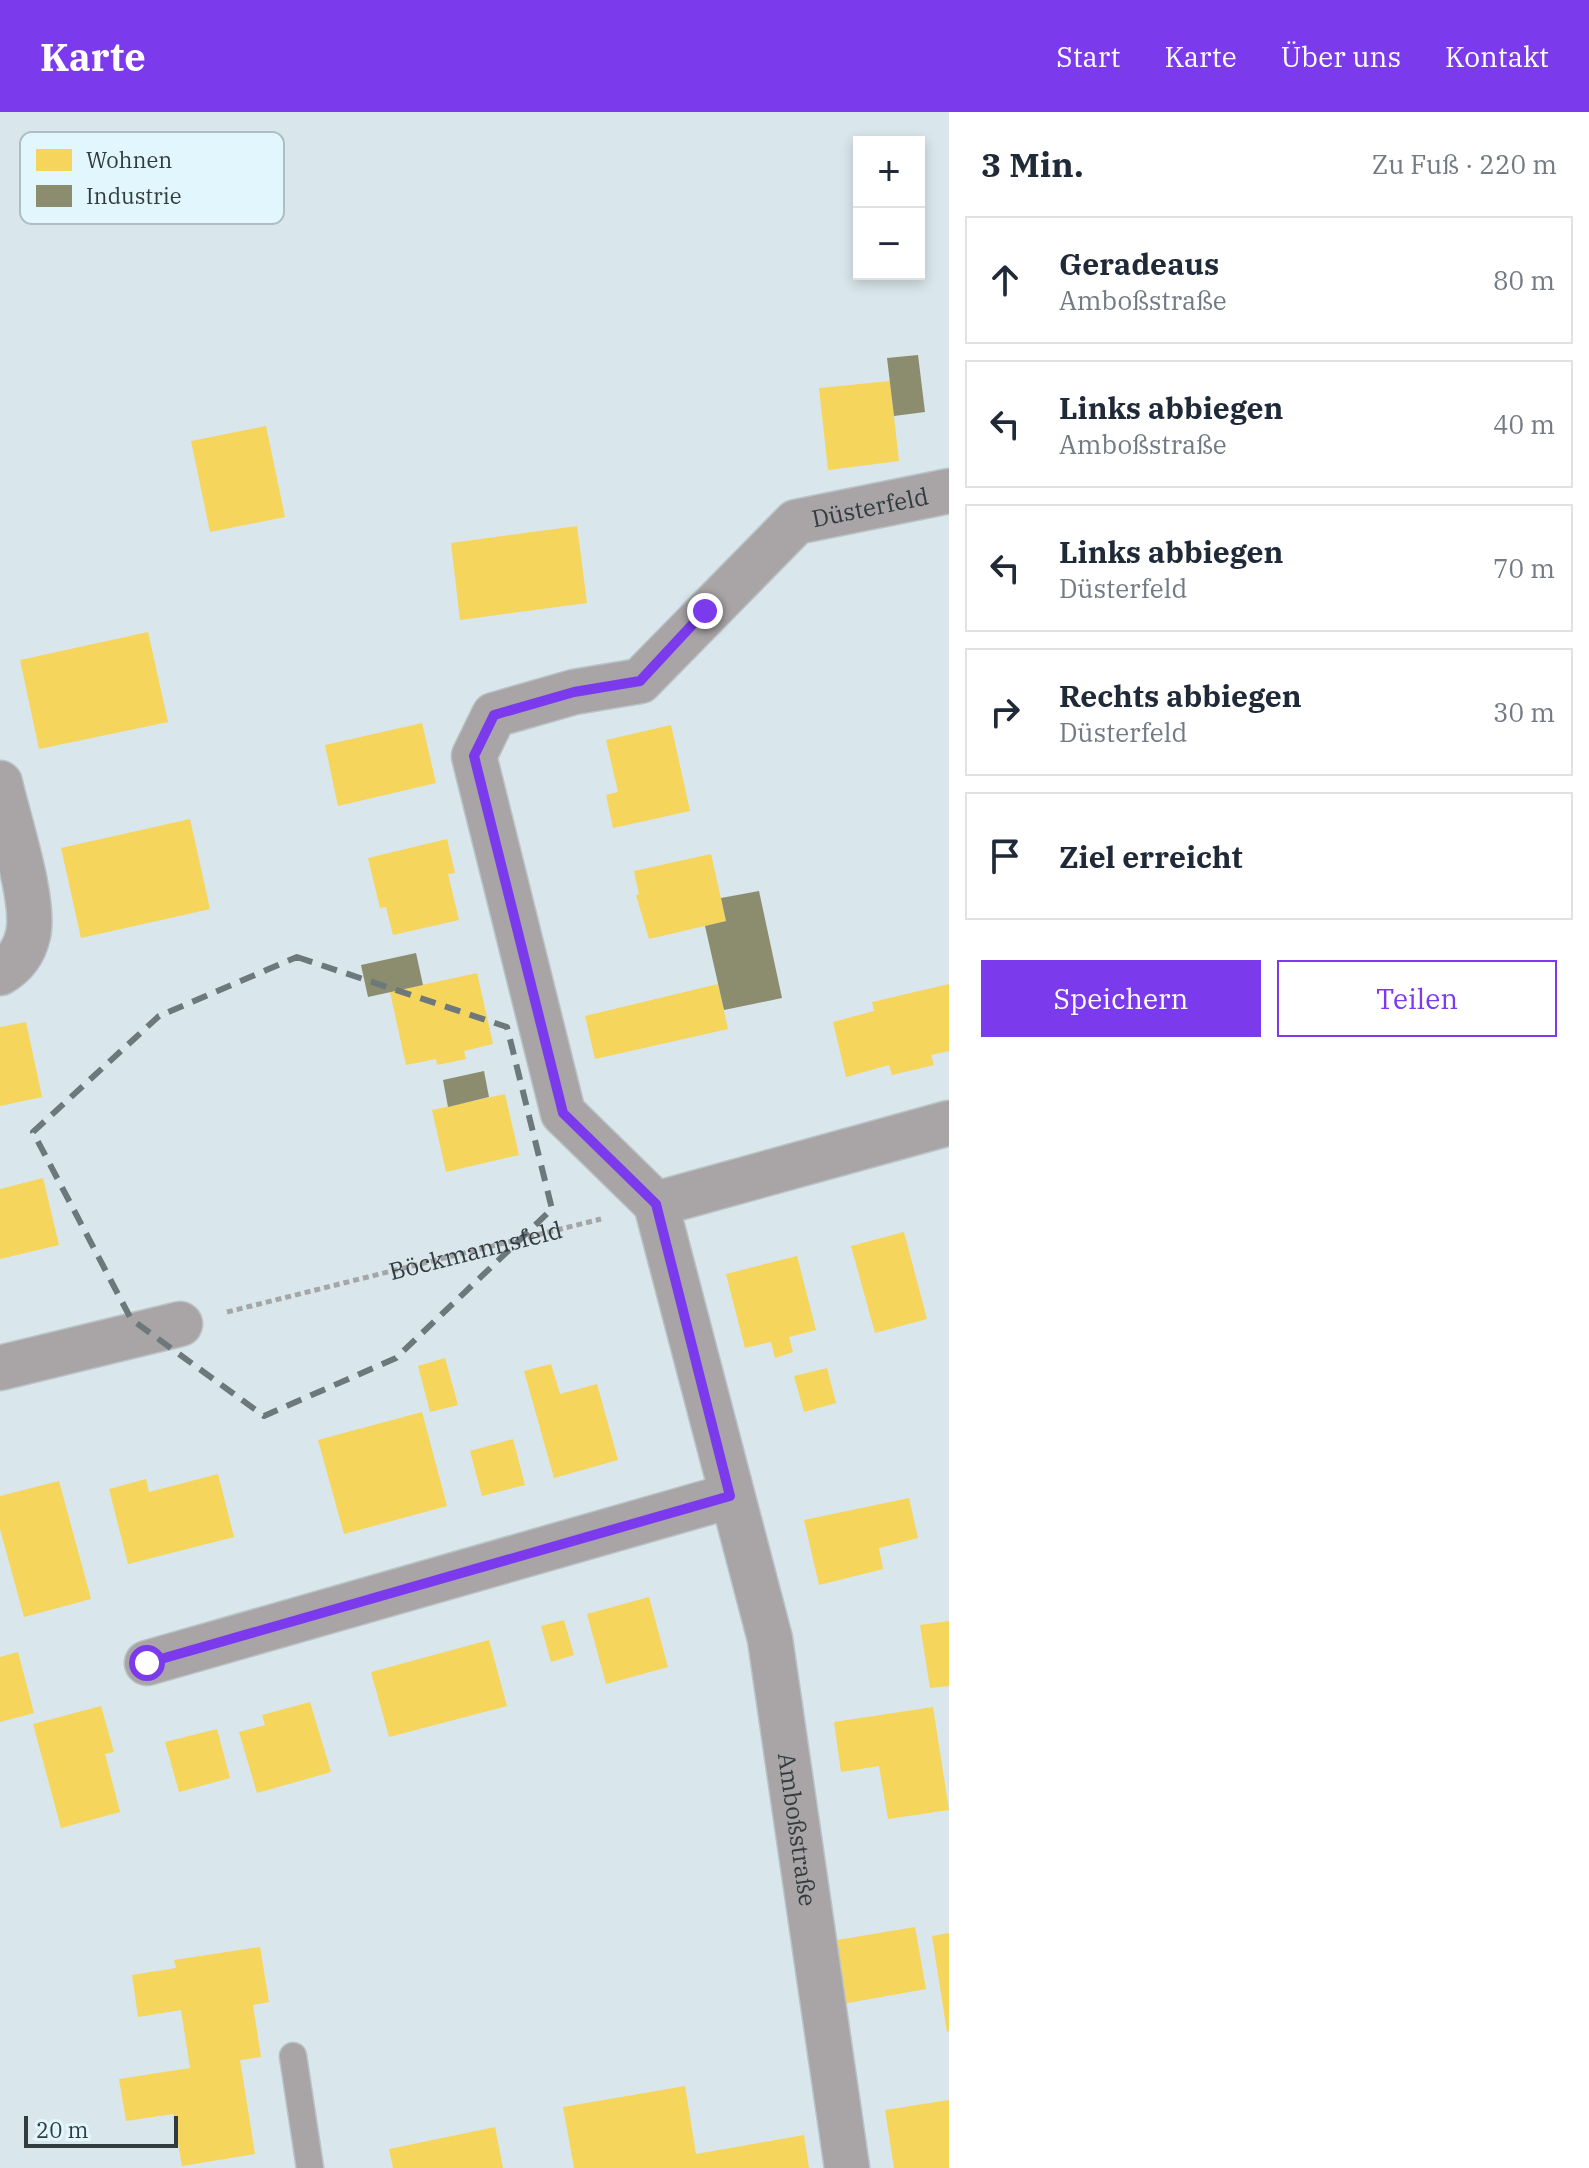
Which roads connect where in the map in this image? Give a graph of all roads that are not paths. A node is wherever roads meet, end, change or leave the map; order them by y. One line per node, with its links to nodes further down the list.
1 (949, 491): 5 (street, Düsterfeld)
2 (0, 783): 3 (street)
3 (0, 973)
4 (949, 1123): 5 (street)
5 (656, 1204): 8 (street, Amboßstraße)
6 (180, 1324): 7 (street)
7 (0, 1368)
8 (730, 1496): 9 (street); 12 (street, Amboßstraße)
9 (147, 1663)
10 (293, 2056): 11 (lane)
11 (310, 2168)
12 (847, 2168)

